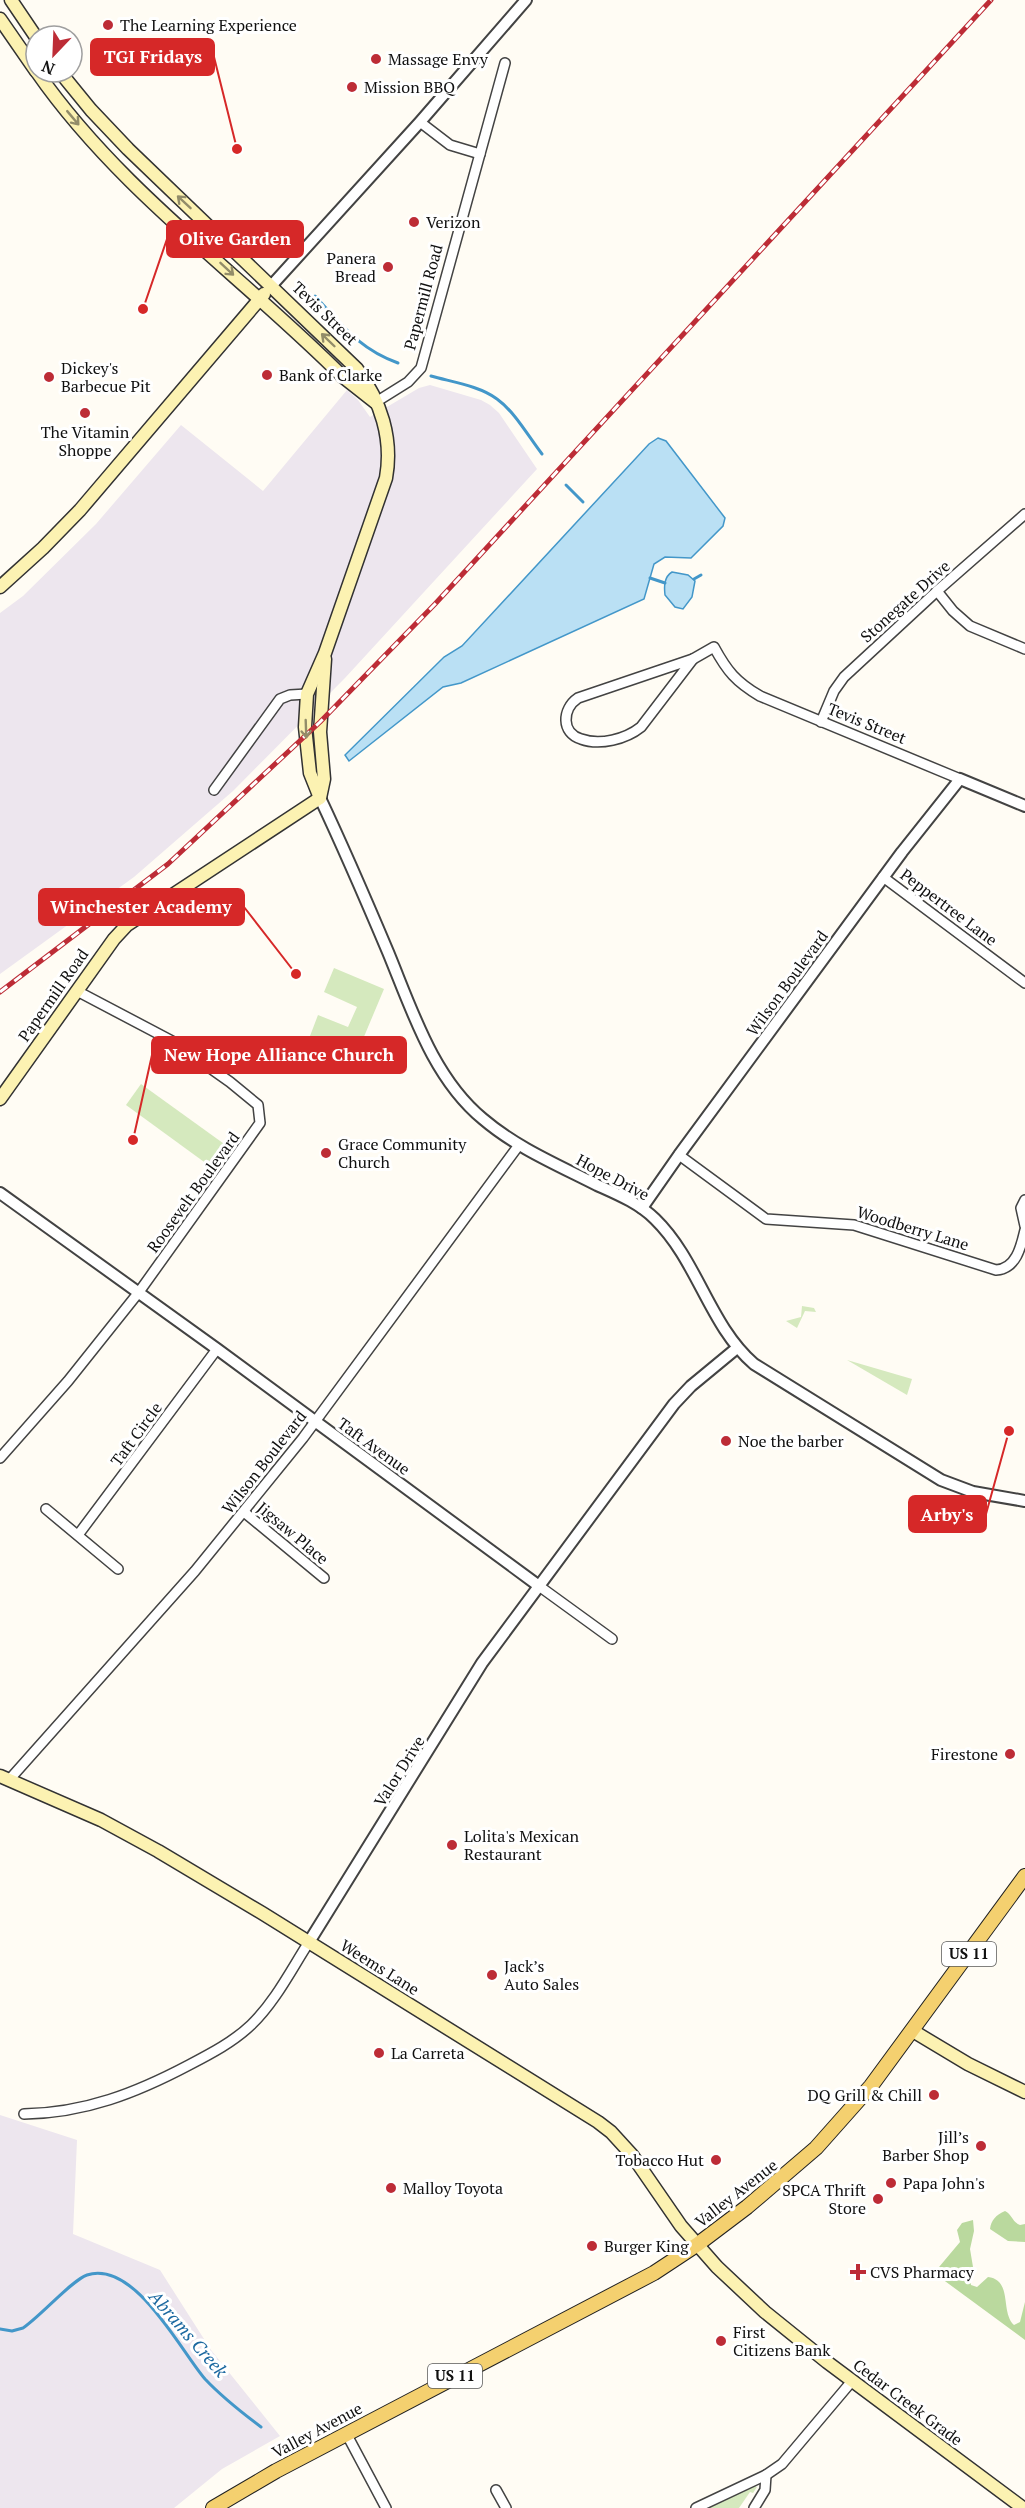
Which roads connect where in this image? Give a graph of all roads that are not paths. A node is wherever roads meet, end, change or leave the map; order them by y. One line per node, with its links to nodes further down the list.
1 (11, 0): 4 (main road)
2 (526, 0): 9 (street)
3 (0, 19): 5 (main road, Tevis Street)
4 (27, 24)
5 (24, 54)
6 (505, 63): 10 (street, Papermill Road)
7 (46, 84): 12 (main road, Tevis Street, one-way to 12)
8 (70, 84): 11 (main road, Tevis Street, one-way to 8)
9 (420, 122): 10 (street); 11 (street)
10 (480, 154): 13 (street, Papermill Road)
11 (272, 285): 12 (main road); 13 (main road, Tevis Street, one-way to 11)
12 (259, 299): 13 (main road, Tevis Street); 15 (main road)
13 (376, 402): 18 (main road)
14 (1025, 514): 16 (street, Stonegate Drive)
15 (0, 587)
16 (937, 591): 17 (street); 21 (street, Stonegate Drive)
17 (1025, 649)
18 (325, 653): 20 (main road); 24 (main road)
19 (693, 659): 19 (street); 21 (street, Tevis Street)
20 (307, 694): 23 (street); 24 (main road, one-way to 24)
21 (821, 722): 22 (street, Tevis Street)
22 (960, 779): 25 (street, Tevis Street); 26 (street, Wilson Boulevard)
23 (214, 790)
24 (320, 798): 28 (main road, Papermill Road); 30 (street, Hope Drive)
25 (1025, 806)
26 (884, 877): 27 (street, Peppertree Lane); 31 (street, Wilson Boulevard)
27 (1025, 982)
28 (77, 991): 29 (main road, Papermill Road); 36 (street, Roosevelt Boulevard)
29 (0, 1099)
30 (519, 1145): 34 (street, Hope Drive); 39 (street, Wilson Boulevard)
31 (679, 1155): 34 (street, Wilson Boulevard); 35 (street, Woodberry Lane)
32 (0, 1193): 36 (street, Taft Avenue)
33 (1025, 1200): 35 (street, Woodberry Lane)
34 (642, 1208): 37 (street, Hope Drive)
35 (1025, 1228)
36 (139, 1292): 38 (street, Taft Avenue); 40 (street, Roosevelt Boulevard)
37 (737, 1348): 41 (street, Hope Drive); 47 (street, Valor Drive)
38 (217, 1349): 39 (street, Taft Avenue); 44 (street, Taft Circle)
39 (316, 1422): 43 (street, Wilson Boulevard); 47 (street, Taft Avenue)
40 (0, 1458)
41 (1025, 1501)
42 (46, 1509): 44 (street)
43 (244, 1512): 46 (street, Jigsaw Place); 49 (street, Wilson Boulevard)
44 (78, 1535): 45 (street)
45 (118, 1569)
46 (324, 1578)
47 (539, 1586): 48 (street, Taft Avenue); 51 (street, Valor Drive)
48 (612, 1639)
49 (5, 1778): 51 (main road, Weems Lane)
50 (1025, 1876): 52 (main road, Valley Avenue / US 11)
51 (309, 1942): 54 (street, Valor Drive); 55 (main road, Weems Lane)
52 (913, 2031): 53 (main road); 55 (main road, Valley Avenue / US 11)
53 (1025, 2092)
54 (24, 2114)
55 (698, 2244): 56 (main road, Cedar Creek Grade); 57 (main road, Valley Avenue / US 11)
56 (852, 2381): 58 (street); 65 (main road, Cedar Creek Grade)
57 (346, 2433): 60 (main road, Valley Avenue / US 11); 61 (street)
58 (766, 2475): 63 (street); 64 (street)
59 (496, 2490): 62 (street)
60 (213, 2508)
61 (386, 2508)
62 (506, 2508)
63 (696, 2508)
64 (754, 2508)
65 (1023, 2508)

